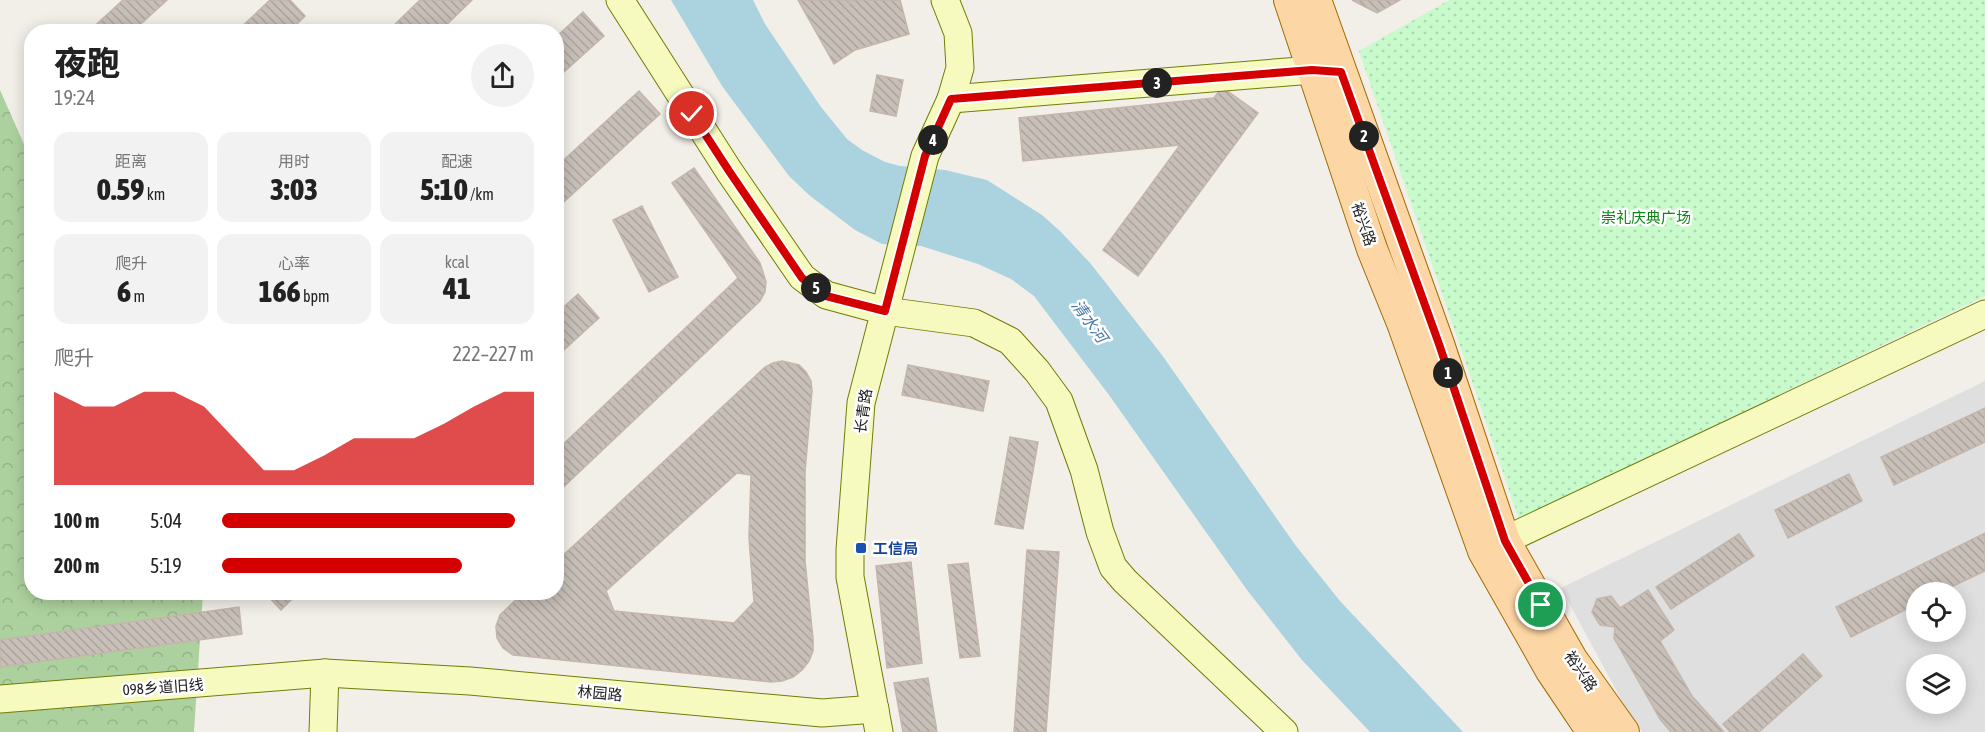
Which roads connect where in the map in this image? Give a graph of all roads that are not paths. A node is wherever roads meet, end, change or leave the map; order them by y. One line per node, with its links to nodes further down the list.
1 (620, 0): 8 (street)
2 (945, 0): 7 (street, 长青路)
3 (1289, 0): 5 (main road, 裕兴路)
4 (1316, 0): 6 (main road, 裕兴路)
5 (1312, 70): 6 (street); 7 (street); 10 (main road, 裕兴路)
6 (1341, 72): 10 (main road, 裕兴路)
7 (951, 99): 8 (street, 长青路)
8 (885, 311): 13 (street, 长青路); 15 (street)
9 (1985, 314): 10 (street)
10 (1494, 546): 16 (main road, 裕兴路); 17 (main road, 裕兴路)
11 (325, 674): 12 (street, 098乡道旧线); 13 (street, 林园路); 14 (street)
12 (0, 699)
13 (877, 720)
14 (323, 732)
15 (1284, 732)
16 (1592, 732)
17 (1624, 732)

